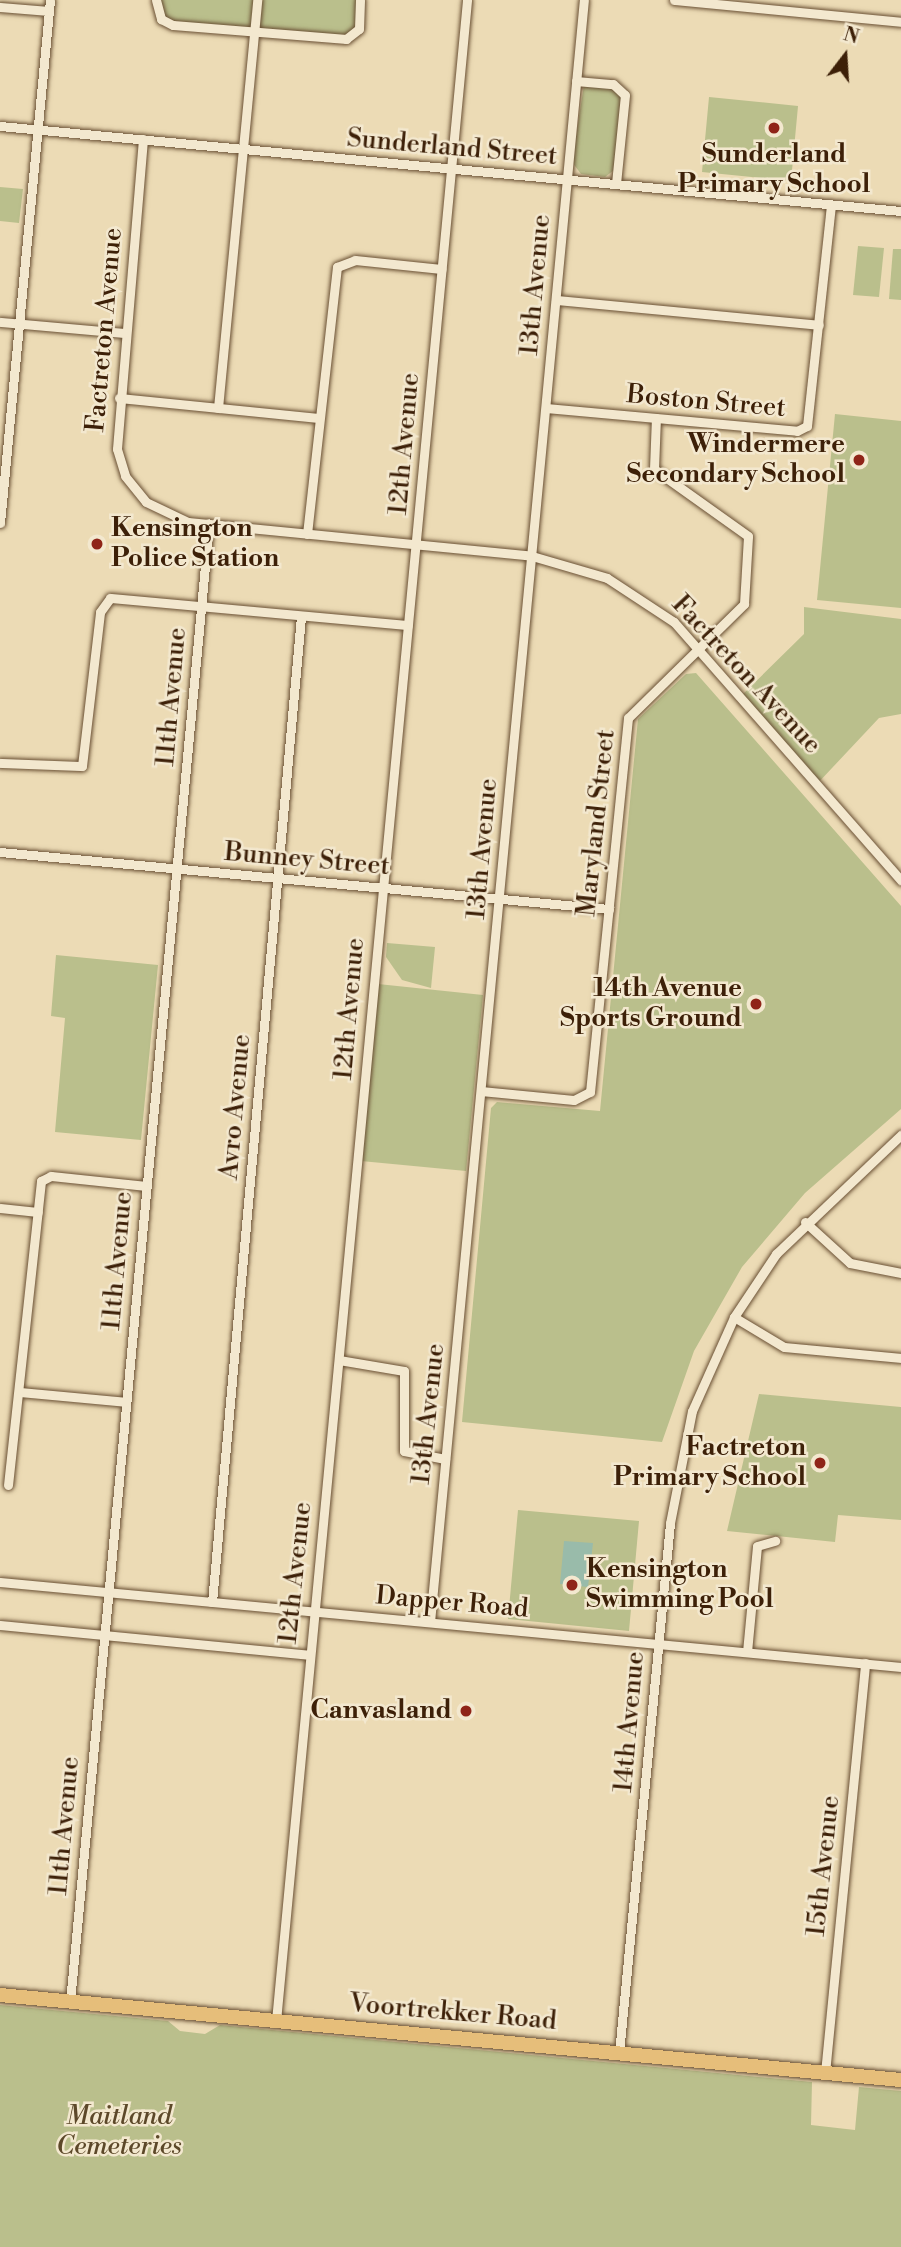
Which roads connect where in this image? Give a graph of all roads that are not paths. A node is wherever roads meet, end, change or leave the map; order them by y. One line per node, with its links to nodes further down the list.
1 (50, 0): 10 (street)
2 (156, 0): 12 (street)
3 (257, 0): 12 (street)
4 (360, 0): 12 (street)
5 (467, 0): 18 (street, 12th Avenue)
6 (584, 0): 13 (street, 13th Avenue)
7 (674, 0): 8 (street)
8 (780, 5): 11 (street)
9 (0, 7): 10 (street)
10 (49, 11): 15 (street)
11 (901, 22)
12 (253, 31): 17 (street)
13 (576, 81): 19 (street, 13th Avenue); 20 (street)
14 (0, 126): 15 (street, Sunderland Street)
15 (37, 129): 16 (street, Sunderland Street); 26 (street)
16 (143, 139): 17 (street, Sunderland Street); 28 (street, Factreton Avenue)
17 (242, 149): 18 (street, Sunderland Street); 30 (street)
18 (452, 169): 19 (street, Sunderland Street); 23 (street, 12th Avenue)
19 (567, 180): 20 (street, Sunderland Street); 24 (street, 13th Avenue)
20 (616, 184): 21 (street, Sunderland Street)
21 (831, 205): 22 (street, Sunderland Street); 27 (street, Boston Street)
22 (901, 211)
23 (442, 269): 32 (street); 37 (street, 12th Avenue)
24 (556, 300): 27 (street); 31 (street, 13th Avenue)
25 (0, 322): 26 (street)
26 (19, 324): 28 (street); 34 (street)
27 (819, 325): 33 (street, Boston Street)
28 (123, 333): 29 (street, Factreton Avenue)
29 (119, 398): 30 (street); 35 (street, Factreton Avenue)
30 (218, 408): 32 (street)
31 (545, 408): 33 (street, Boston Street); 38 (street, 13th Avenue)
32 (319, 418): 36 (street)
33 (656, 418): 42 (street, Maryland Street)
34 (0, 523)
35 (209, 524): 36 (street, Factreton Avenue); 39 (street, 11th Avenue)
36 (307, 534): 37 (street, Factreton Avenue)
37 (417, 545): 38 (street, Factreton Avenue); 41 (street, 12th Avenue)
38 (531, 556): 42 (street, Factreton Avenue); 49 (street, 13th Avenue)
39 (202, 606): 40 (street); 43 (street); 45 (street, 11th Avenue)
40 (301, 615): 41 (street); 46 (street, Avro Avenue)
41 (408, 625): 48 (street, 12th Avenue)
42 (700, 651): 47 (street, Factreton Avenue); 50 (street, Maryland Street)
43 (0, 763)
44 (0, 852): 45 (street, Bunney Street)
45 (177, 869): 46 (street, Bunney Street); 53 (street, 11th Avenue)
46 (277, 878): 48 (street, Bunney Street); 68 (street, Avro Avenue)
47 (901, 880)
48 (383, 888): 49 (street, Bunney Street); 60 (street, 12th Avenue)
49 (499, 899): 50 (street, Bunney Street); 51 (street, 13th Avenue)
50 (609, 909): 51 (street, Maryland Street)
51 (481, 1091): 63 (street, 13th Avenue)
52 (901, 1135): 56 (street, 14th Avenue)
53 (146, 1185): 55 (street); 62 (street, 11th Avenue)
54 (0, 1208): 55 (street)
55 (38, 1212): 61 (street)
56 (805, 1222): 57 (street); 58 (street, 14th Avenue)
57 (901, 1273)
58 (734, 1317): 59 (street); 73 (street, 14th Avenue)
59 (901, 1358)
60 (338, 1360): 63 (street); 69 (street, 12th Avenue)
61 (19, 1392): 62 (street); 64 (street)
62 (126, 1402): 67 (street, 11th Avenue)
63 (445, 1459): 70 (street, 13th Avenue)
64 (8, 1485)
65 (775, 1541): 74 (street)
66 (0, 1582): 67 (street, Dapper Road)
67 (107, 1592): 68 (street, Dapper Road); 72 (street, 11th Avenue)
68 (212, 1602): 69 (street, Dapper Road)
69 (314, 1611): 70 (street, Dapper Road); 75 (street, 12th Avenue)
70 (430, 1622): 73 (street, Dapper Road)
71 (0, 1625): 72 (street)
72 (103, 1635): 75 (street); 79 (street, 11th Avenue)
73 (658, 1644): 74 (street, Dapper Road); 81 (street, 14th Avenue)
74 (747, 1652): 76 (street, Dapper Road)
75 (309, 1655): 80 (street, 12th Avenue)
76 (865, 1663): 77 (street, Dapper Road); 82 (street, 15th Avenue)
77 (901, 1667)
78 (0, 1995): 79 (main road, Voortrekker Road)
79 (70, 2002): 80 (main road, Voortrekker Road)
80 (276, 2021): 81 (main road, Voortrekker Road)
81 (620, 2053): 82 (main road, Voortrekker Road)
82 (825, 2073): 83 (main road, Voortrekker Road)
83 (901, 2080)

